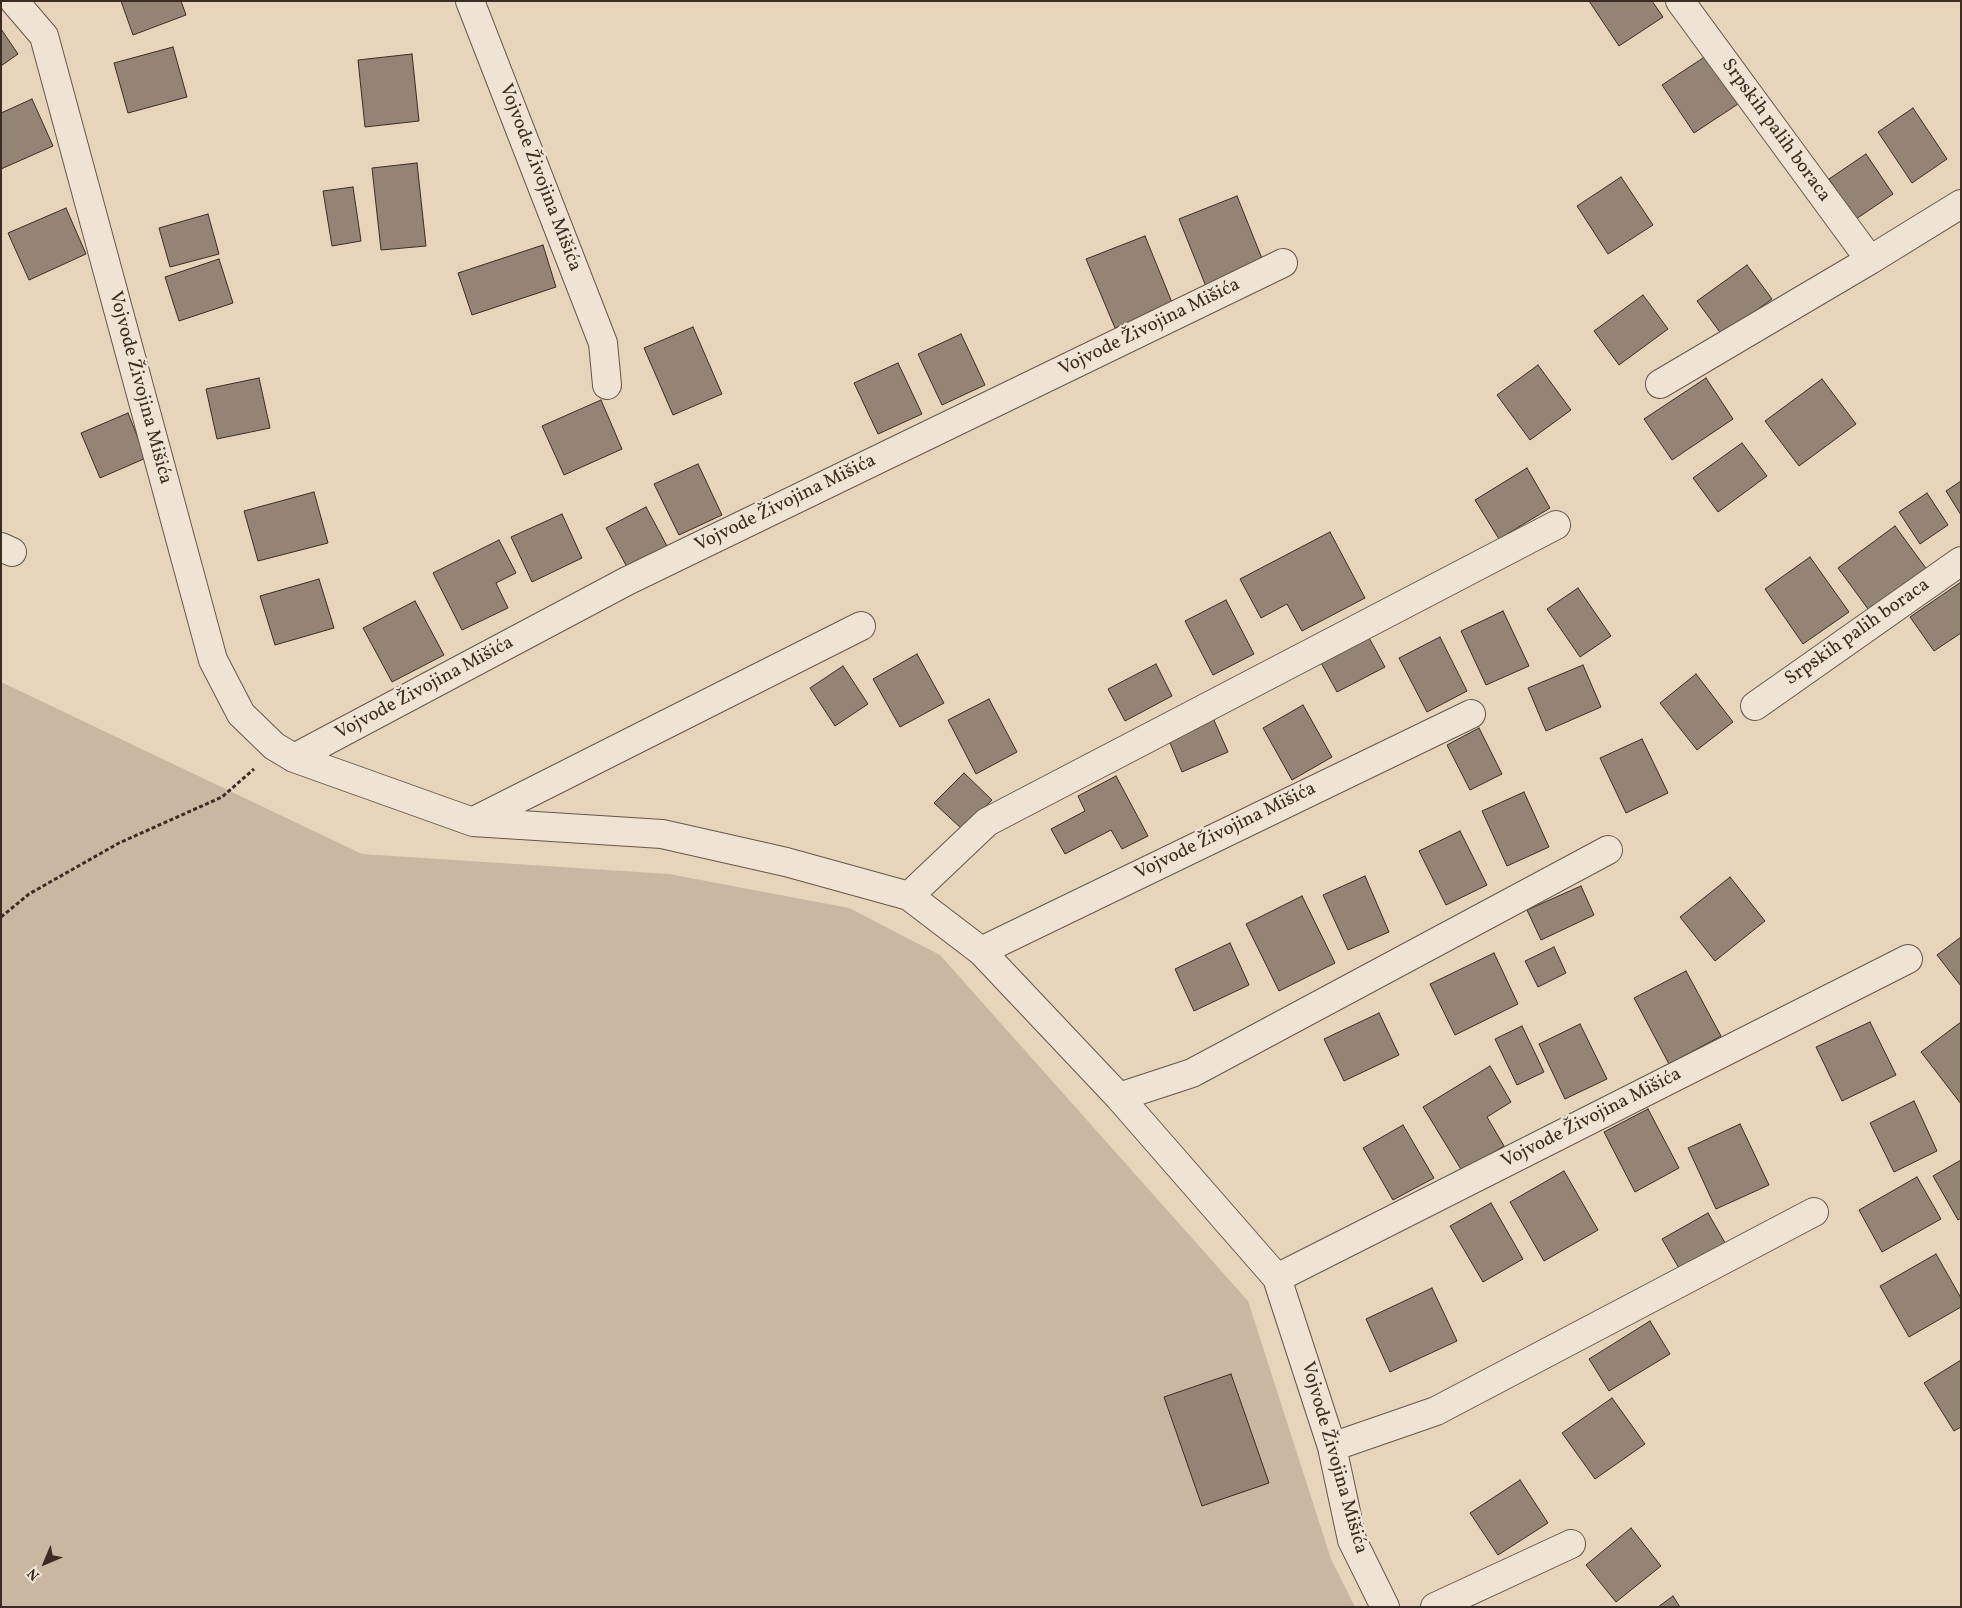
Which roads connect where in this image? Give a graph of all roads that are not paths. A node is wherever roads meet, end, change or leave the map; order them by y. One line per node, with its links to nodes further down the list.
1 (14, 1): 14 (street, Vojvode Živojina Mišića)
2 (470, 1): 8 (street, Vojvode Živojina Mišića)
3 (1680, 1): 5 (street, Srpskih palih boraca)
4 (1961, 204): 5 (street)
5 (1870, 260): 7 (street)
6 (1283, 263): 14 (street, Vojvode Živojina Mišića)
7 (1660, 384)
8 (607, 386)
9 (1556, 525): 17 (street)
10 (1961, 561): 12 (street, Srpskih palih boraca)
11 (861, 626): 15 (street)
12 (1755, 706)
13 (1471, 714): 18 (street, Vojvode Živojina Mišića)
14 (284, 752): 15 (street, Vojvode Živojina Mišića)
15 (473, 822): 17 (street, Vojvode Živojina Mišića)
16 (1608, 850): 20 (street)
17 (909, 896): 18 (street, Vojvode Živojina Mišića)
18 (981, 951): 20 (street, Vojvode Živojina Mišića)
19 (1908, 959): 22 (street, Vojvode Živojina Mišića)
20 (1119, 1097): 22 (street, Vojvode Živojina Mišića)
21 (1814, 1212): 23 (street)
22 (1277, 1278): 23 (street, Vojvode Živojina Mišića)
23 (1332, 1447): 25 (street, Vojvode Živojina Mišića)
24 (1571, 1544): 26 (street)
25 (1385, 1607)
26 (1435, 1607)

